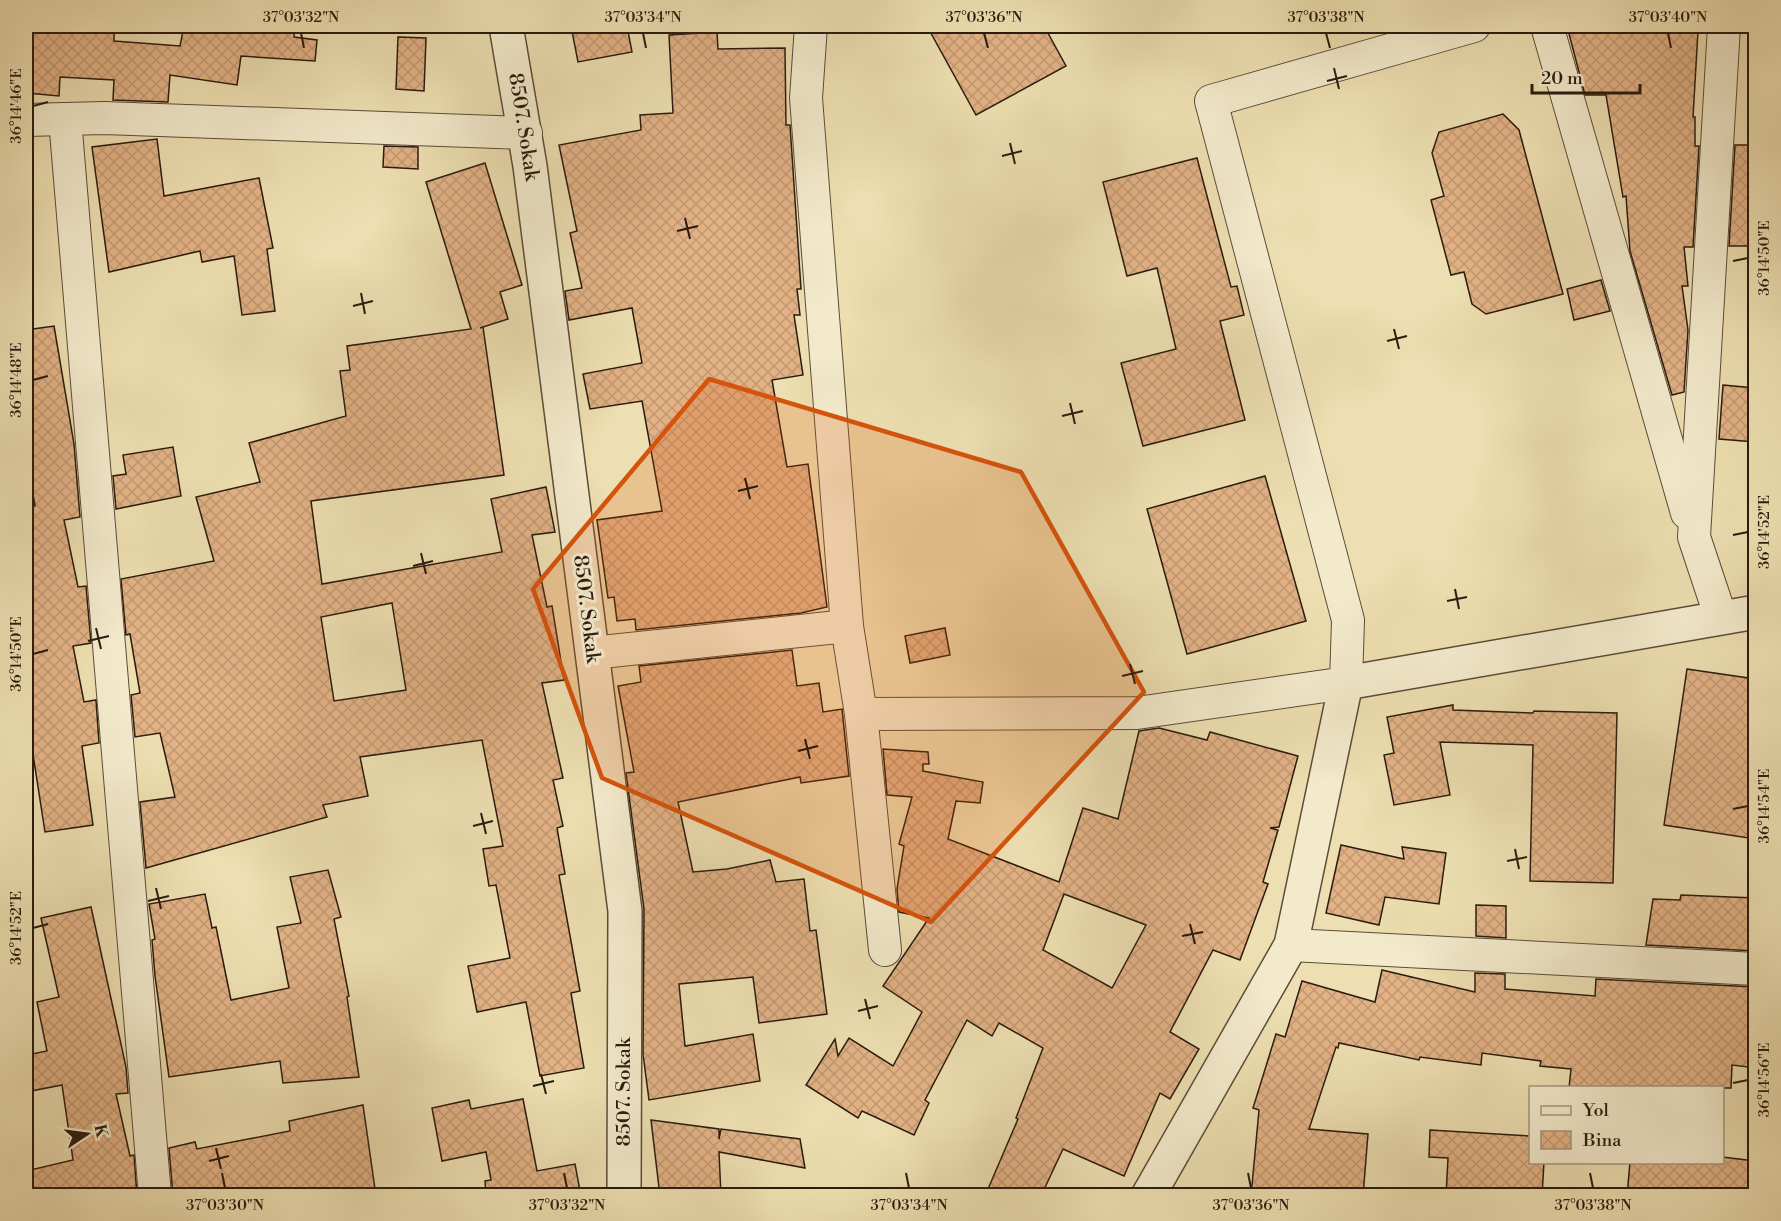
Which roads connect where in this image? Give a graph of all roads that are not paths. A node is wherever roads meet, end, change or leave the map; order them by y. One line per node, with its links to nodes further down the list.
1 (506, 26): 8 (street, 8507. Sokak)
2 (811, 26): 12 (street)
3 (1474, 26): 14 (street)
4 (1547, 26): 9 (street)
5 (1724, 26): 9 (street)
6 (65, 119): 7 (street); 8 (street); 19 (street)
7 (26, 120)
8 (526, 133): 13 (street, 8507. Sokak)
9 (1694, 537): 11 (street)
10 (1755, 612): 11 (street)
11 (1720, 618): 14 (street)
12 (847, 626): 13 (street); 15 (street)
13 (592, 653): 20 (street, 8507. Sokak)
14 (1346, 683): 15 (street); 16 (street)
15 (861, 714): 17 (street)
16 (1291, 945): 18 (street); 21 (street)
17 (885, 950)
18 (1755, 969)
19 (155, 1196)
20 (624, 1196)
21 (1148, 1196)

